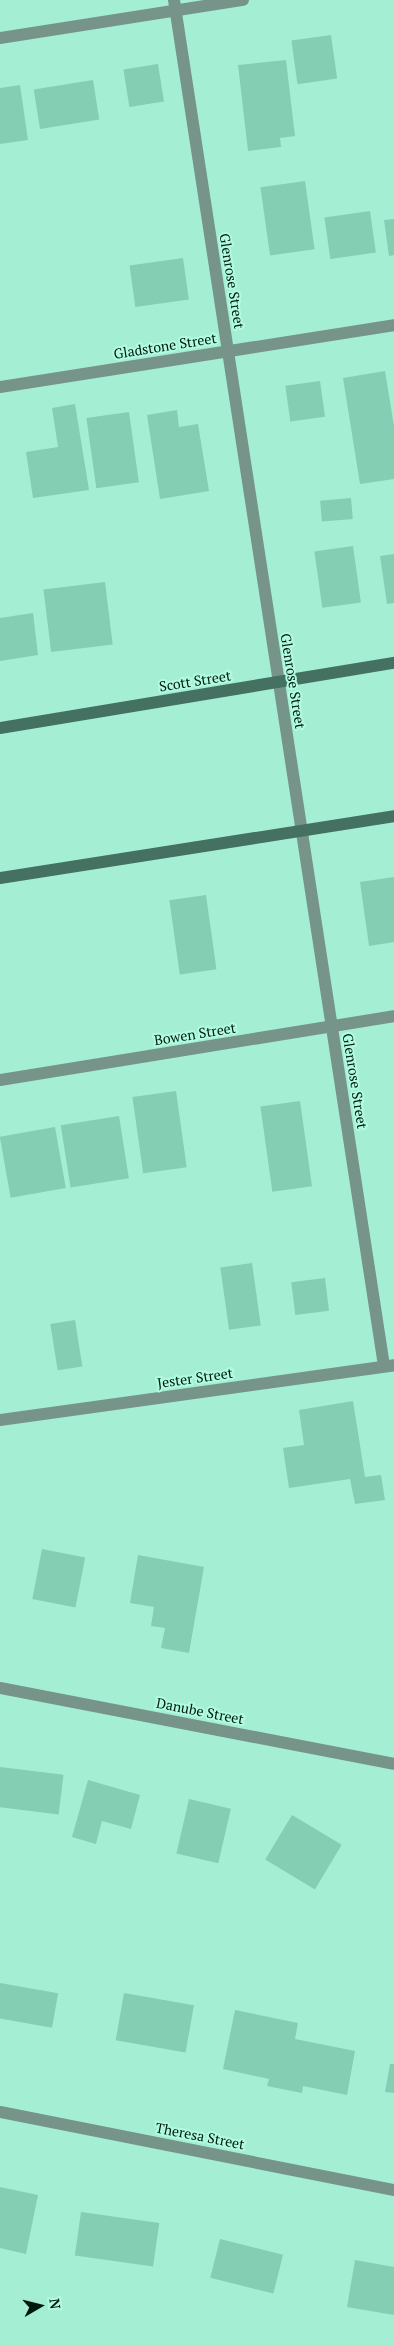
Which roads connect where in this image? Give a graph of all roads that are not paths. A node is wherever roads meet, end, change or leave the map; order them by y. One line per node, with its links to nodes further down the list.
1 (243, 0): 2 (street)
2 (175, 5): 3 (street); 5 (street, Glenrose Street)
3 (0, 38)
4 (394, 325): 5 (street, Gladstone Street)
5 (228, 351): 6 (street, Gladstone Street); 8 (street, Glenrose Street)
6 (0, 387)
7 (394, 663): 8 (main road, Scott Street)
8 (278, 683): 9 (main road, Scott Street); 11 (street, Glenrose Street)
9 (0, 728)
10 (394, 816): 11 (main road)
11 (301, 831): 12 (main road); 14 (street, Glenrose Street)
12 (0, 878)
13 (394, 1016): 14 (street, Bowen Street)
14 (332, 1027): 15 (street, Bowen Street); 16 (street, Glenrose Street)
15 (0, 1080)
16 (389, 1365): 17 (street, Jester Street)
17 (0, 1420)
18 (0, 1688): 19 (street, Danube Street)
19 (394, 1764)
20 (0, 2112): 21 (street, Theresa Street)
21 (394, 2190)

